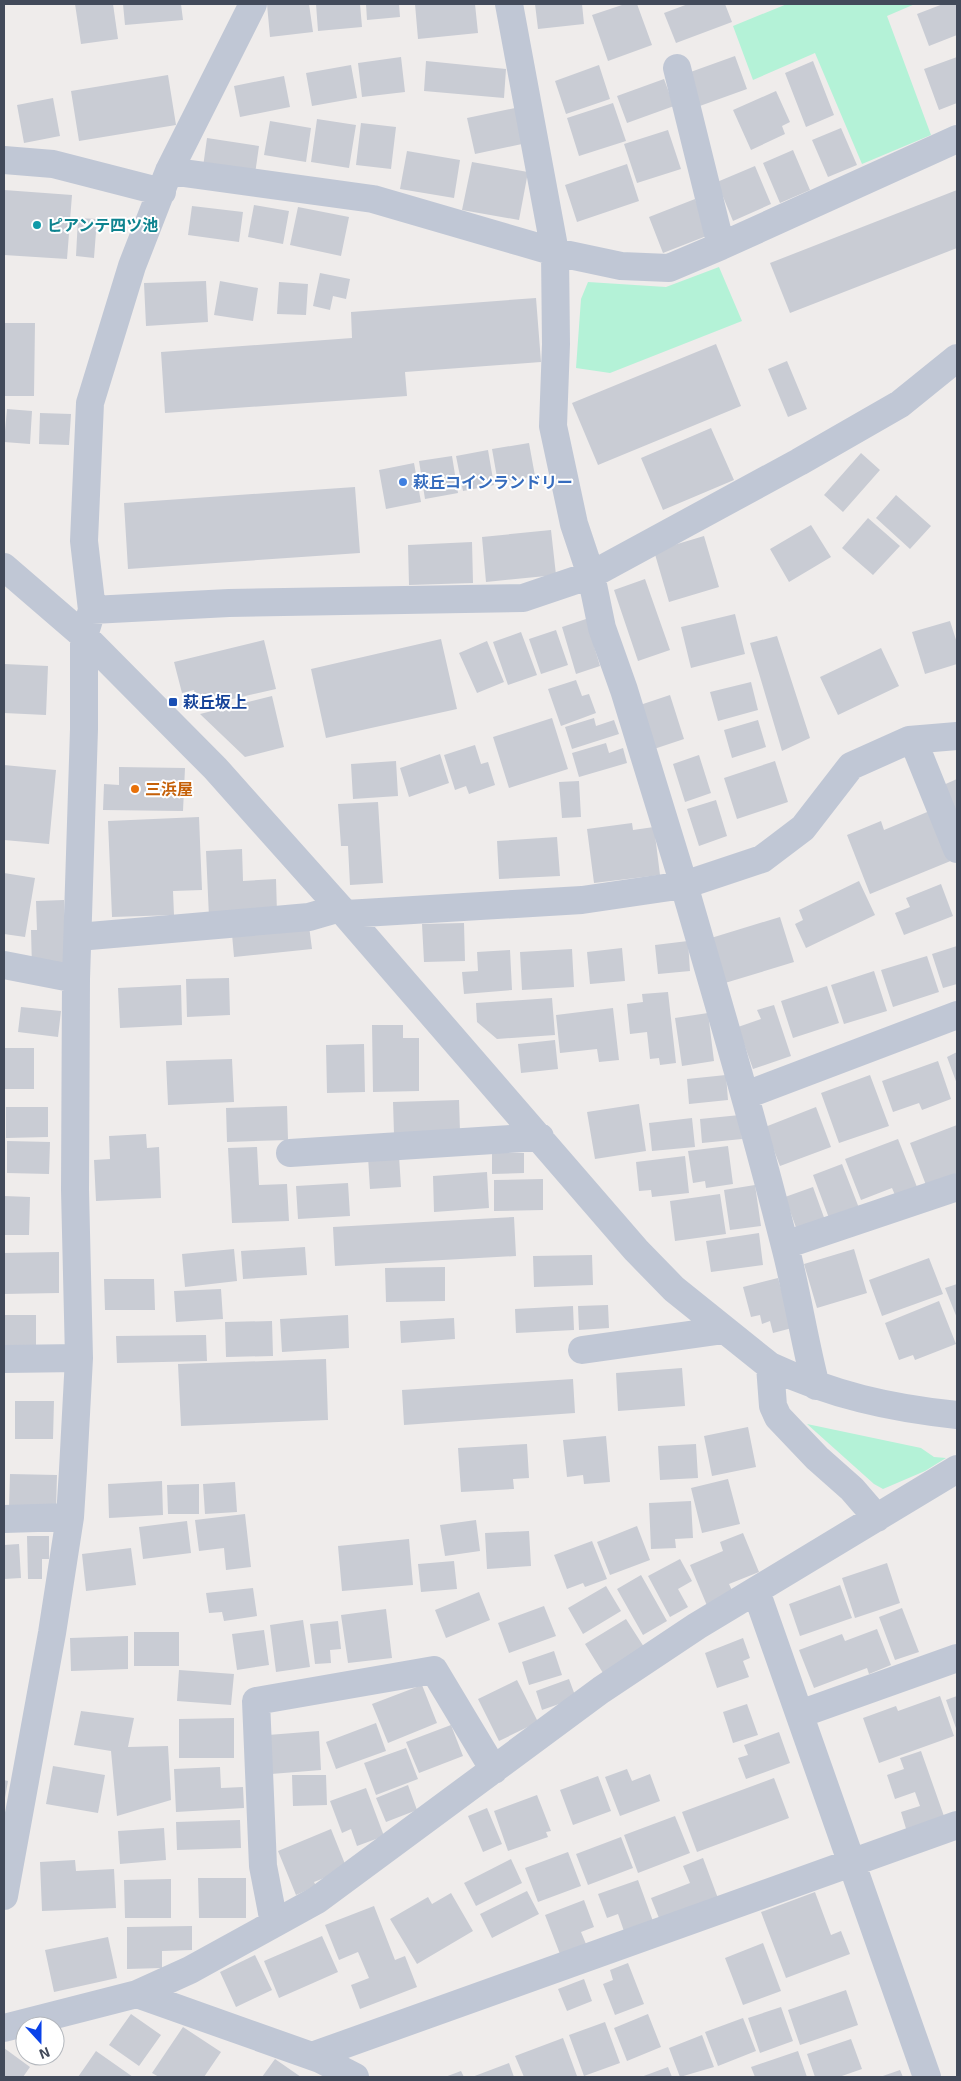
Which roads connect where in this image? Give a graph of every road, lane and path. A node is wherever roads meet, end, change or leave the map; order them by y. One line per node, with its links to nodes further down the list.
1 (253, 4): 6 (street)
2 (509, 4): 8 (street)
3 (677, 68): 7 (street)
4 (957, 139): 7 (street)
5 (4, 160): 6 (street)
6 (165, 182): 8 (street); 13 (street)
7 (721, 246): 8 (street)
8 (555, 252): 11 (street)
9 (957, 358): 11 (street)
10 (4, 567): 12 (street)
11 (591, 574): 13 (street); 18 (street)
12 (15, 587): 14 (street)
13 (92, 610): 14 (street)
14 (84, 636): 19 (street); 20 (street)
15 (957, 736): 16 (street)
16 (913, 740): 17 (street); 18 (street)
17 (957, 850)
18 (684, 885): 19 (street); 24 (street)
19 (343, 911): 20 (street); 25 (street)
20 (78, 937): 22 (street)
21 (4, 965): 22 (street)
22 (76, 980): 31 (street)
23 (957, 1015): 24 (street)
24 (746, 1095): 28 (street)
25 (540, 1137): 26 (street); 29 (street)
26 (290, 1153)
27 (957, 1187): 28 (street)
28 (785, 1245): 34 (street)
29 (724, 1330): 30 (street); 33 (street)
30 (582, 1350)
31 (79, 1358): 32 (street); 37 (street)
32 (4, 1359)
33 (770, 1366): 34 (street); 38 (street)
34 (816, 1386): 35 (street)
35 (957, 1415)
36 (957, 1469): 38 (street)
37 (70, 1517): 39 (street); 46 (street)
38 (877, 1518): 40 (street)
39 (4, 1519)
40 (756, 1591): 42 (street); 43 (street)
41 (957, 1658): 42 (street)
42 (800, 1714): 45 (street)
43 (494, 1770): 47 (street); 47 (street)
44 (957, 1825): 45 (street)
45 (852, 1861): 50 (street); 52 (street)
46 (4, 1896)
47 (274, 1923): 48 (street)
48 (137, 1994): 49 (street); 50 (street)
49 (4, 2028)
50 (312, 2056): 51 (street)
51 (355, 2077)
52 (927, 2077)

